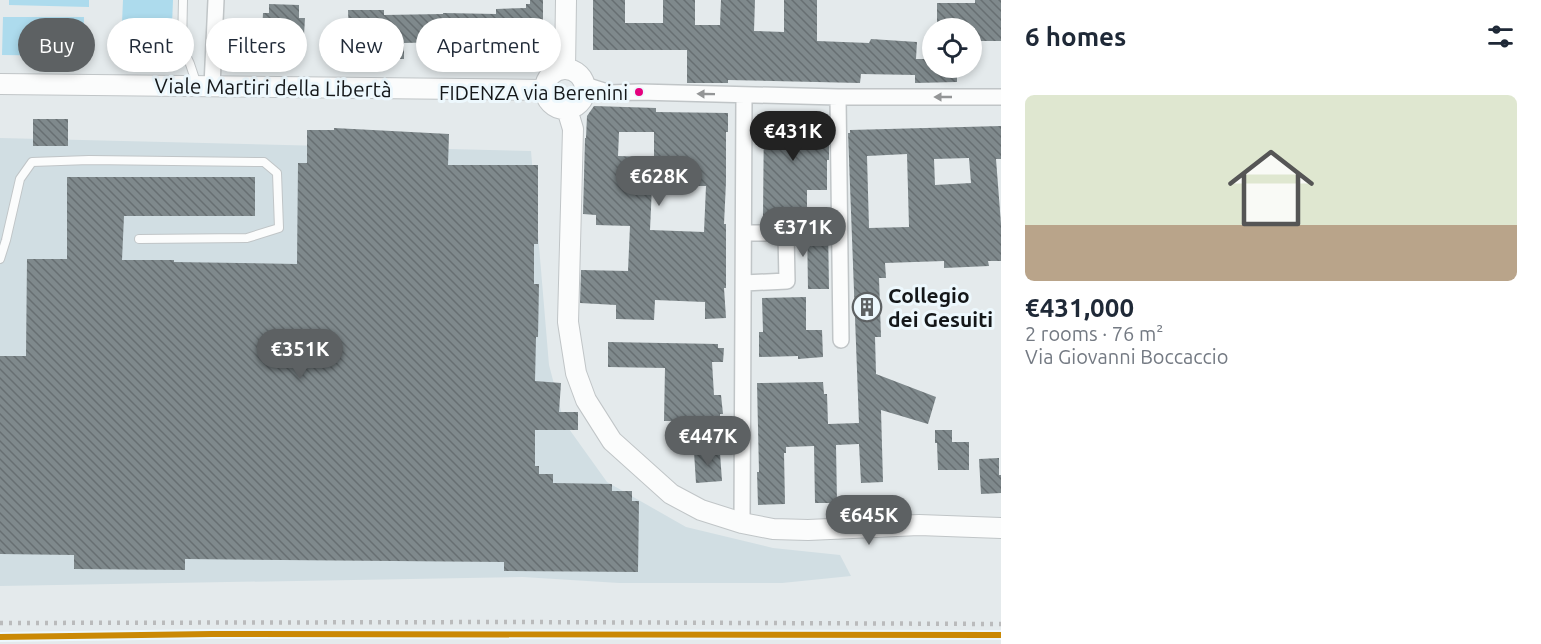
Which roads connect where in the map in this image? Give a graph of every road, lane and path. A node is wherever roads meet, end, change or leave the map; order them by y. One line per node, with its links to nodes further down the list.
1 (183, 0): 7 (lane)
2 (216, 0): 7 (street)
3 (566, 0): 4 (street)
4 (566, 69): 6 (street); 8 (street)
5 (0, 84): 7 (street, Viale Martiri della Libertà)
6 (585, 85): 9 (street, one-way to 6); 12 (street)
7 (205, 86): 8 (street, Viale Martiri della Libertà)
8 (545, 90): 12 (street)
9 (744, 95): 10 (street); 13 (street)
10 (838, 97): 11 (street, one-way to 10); 17 (street)
11 (1001, 97)
12 (567, 109): 18 (street)
13 (744, 233): 16 (street); 16 (street)
14 (139, 238): 15 (lane)
15 (0, 259)
16 (744, 283): 18 (street)
17 (841, 340)
18 (742, 523): 19 (street)
19 (1001, 528)

